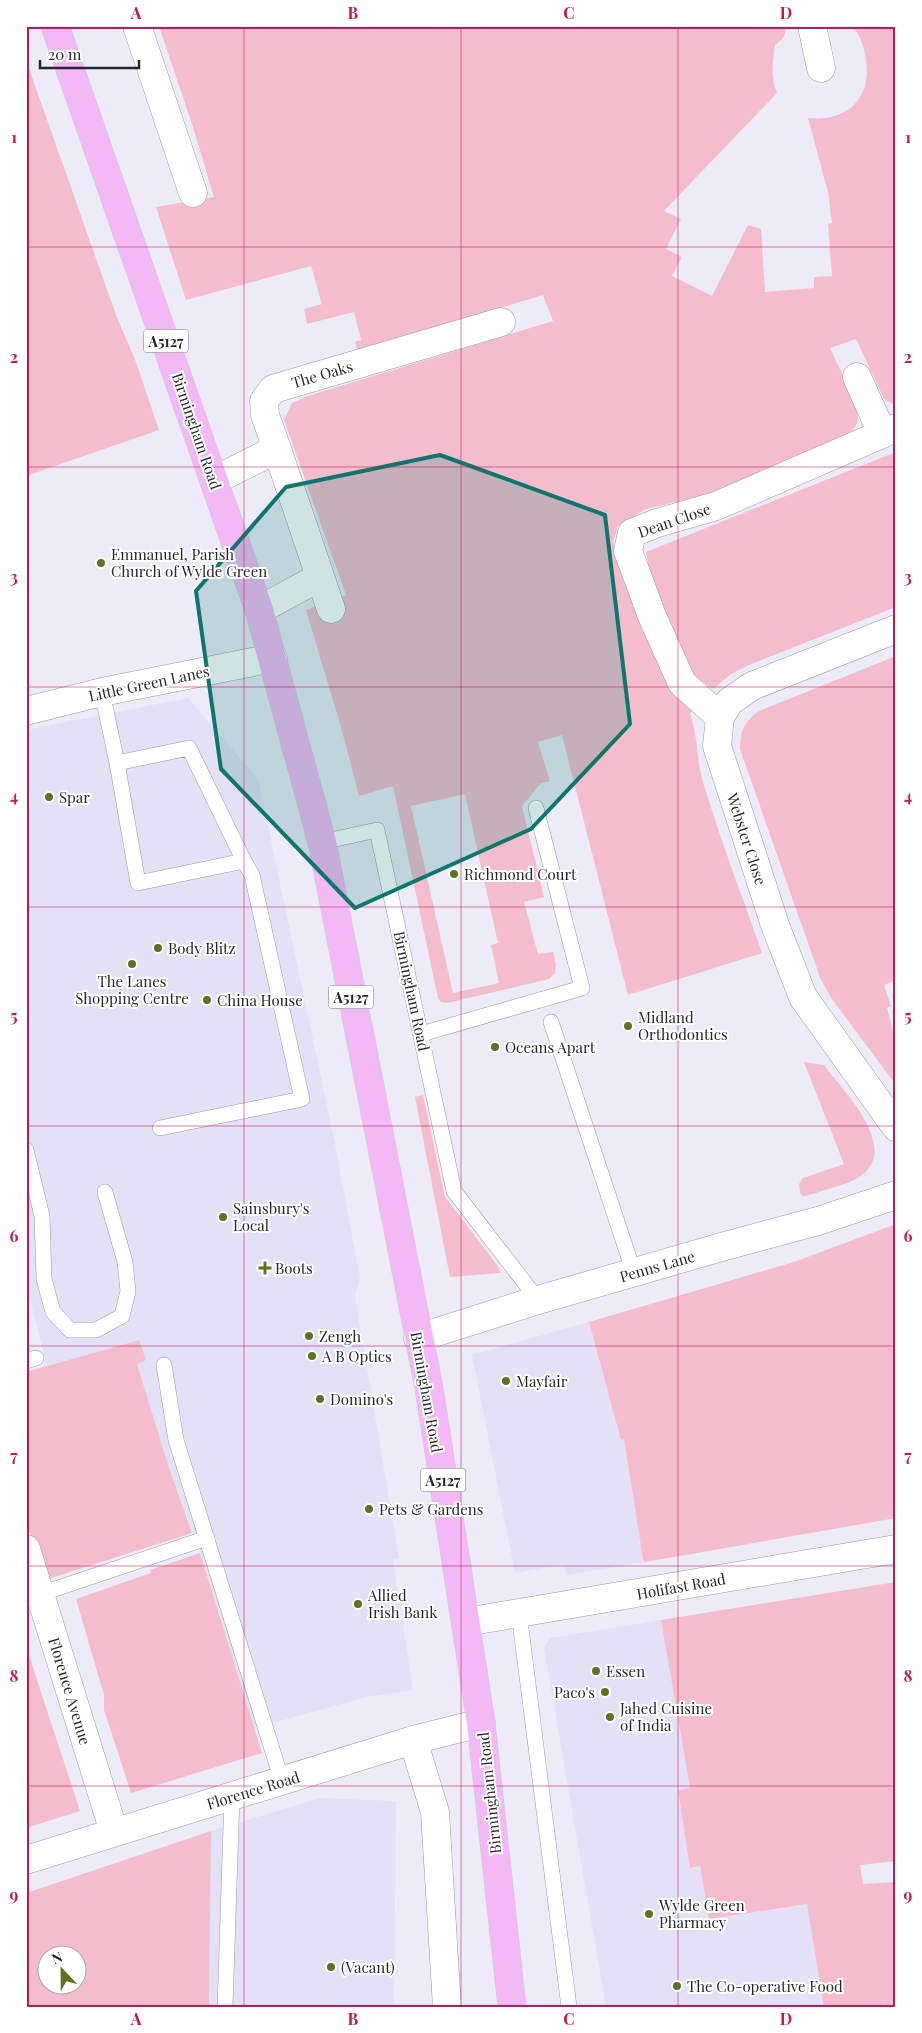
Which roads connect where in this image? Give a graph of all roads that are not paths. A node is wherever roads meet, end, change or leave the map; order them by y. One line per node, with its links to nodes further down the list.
1 (55, 26): 10 (main road, Birmingham Road / A5127)
2 (137, 26): 5 (street)
3 (812, 26): 4 (street)
4 (821, 68)
5 (193, 193)
6 (501, 322): 9 (street, The Oaks)
7 (857, 377): 8 (street, Dean Close)
8 (889, 431): 18 (street, Dean Close)
9 (277, 449): 10 (street); 11 (street, The Oaks)
10 (215, 480): 13 (main road, Birmingham Road / A5127)
11 (320, 577): 12 (street, The Oaks); 13 (street)
12 (331, 609)
13 (259, 610): 15 (main road, Birmingham Road / A5127)
14 (896, 629): 18 (street)
15 (273, 658): 16 (street, Little Green Lanes); 21 (main road, Birmingham Road / A5127)
16 (102, 692): 17 (street, Little Green Lanes); 19 (lane)
17 (26, 711)
18 (720, 717): 25 (street, Webster Close)
19 (117, 763): 22 (lane); 22 (lane)
20 (536, 808): 24 (lane)
21 (322, 842): 24 (lane, Birmingham Road); 32 (main road, Birmingham Road / A5127)
22 (244, 861): 26 (lane)
23 (551, 1022): 30 (lane)
24 (421, 1034): 31 (lane, Birmingham Road)
25 (896, 1127)
26 (160, 1128)
27 (26, 1150): 28 (lane)
28 (105, 1192)
29 (896, 1195): 30 (street, Penns Lane)
30 (634, 1273): 31 (street, Penns Lane)
31 (538, 1300): 32 (street, Penns Lane)
32 (418, 1338): 39 (main road, Birmingham Road / A5127)
33 (164, 1365): 34 (lane)
34 (207, 1538): 37 (lane); 42 (lane)
35 (26, 1549): 37 (street, Florence Avenue)
36 (896, 1549): 38 (street, Holifast Road)
37 (40, 1594): 44 (street, Florence Avenue)
38 (519, 1613): 39 (street, Holifast Road); 49 (lane)
39 (466, 1622): 40 (main road, Birmingham Road / A5127)
40 (481, 1723): 41 (street, Florence Road); 48 (main road, Birmingham Road / A5127)
41 (413, 1740): 42 (street, Florence Road); 47 (street)
42 (282, 1781): 43 (street, Florence Road)
43 (232, 1796): 44 (street, Florence Road); 46 (lane)
44 (114, 1832): 45 (street, Florence Road)
45 (26, 1860)
46 (225, 2007)
47 (447, 2007)
48 (512, 2007)
49 (569, 2007)

